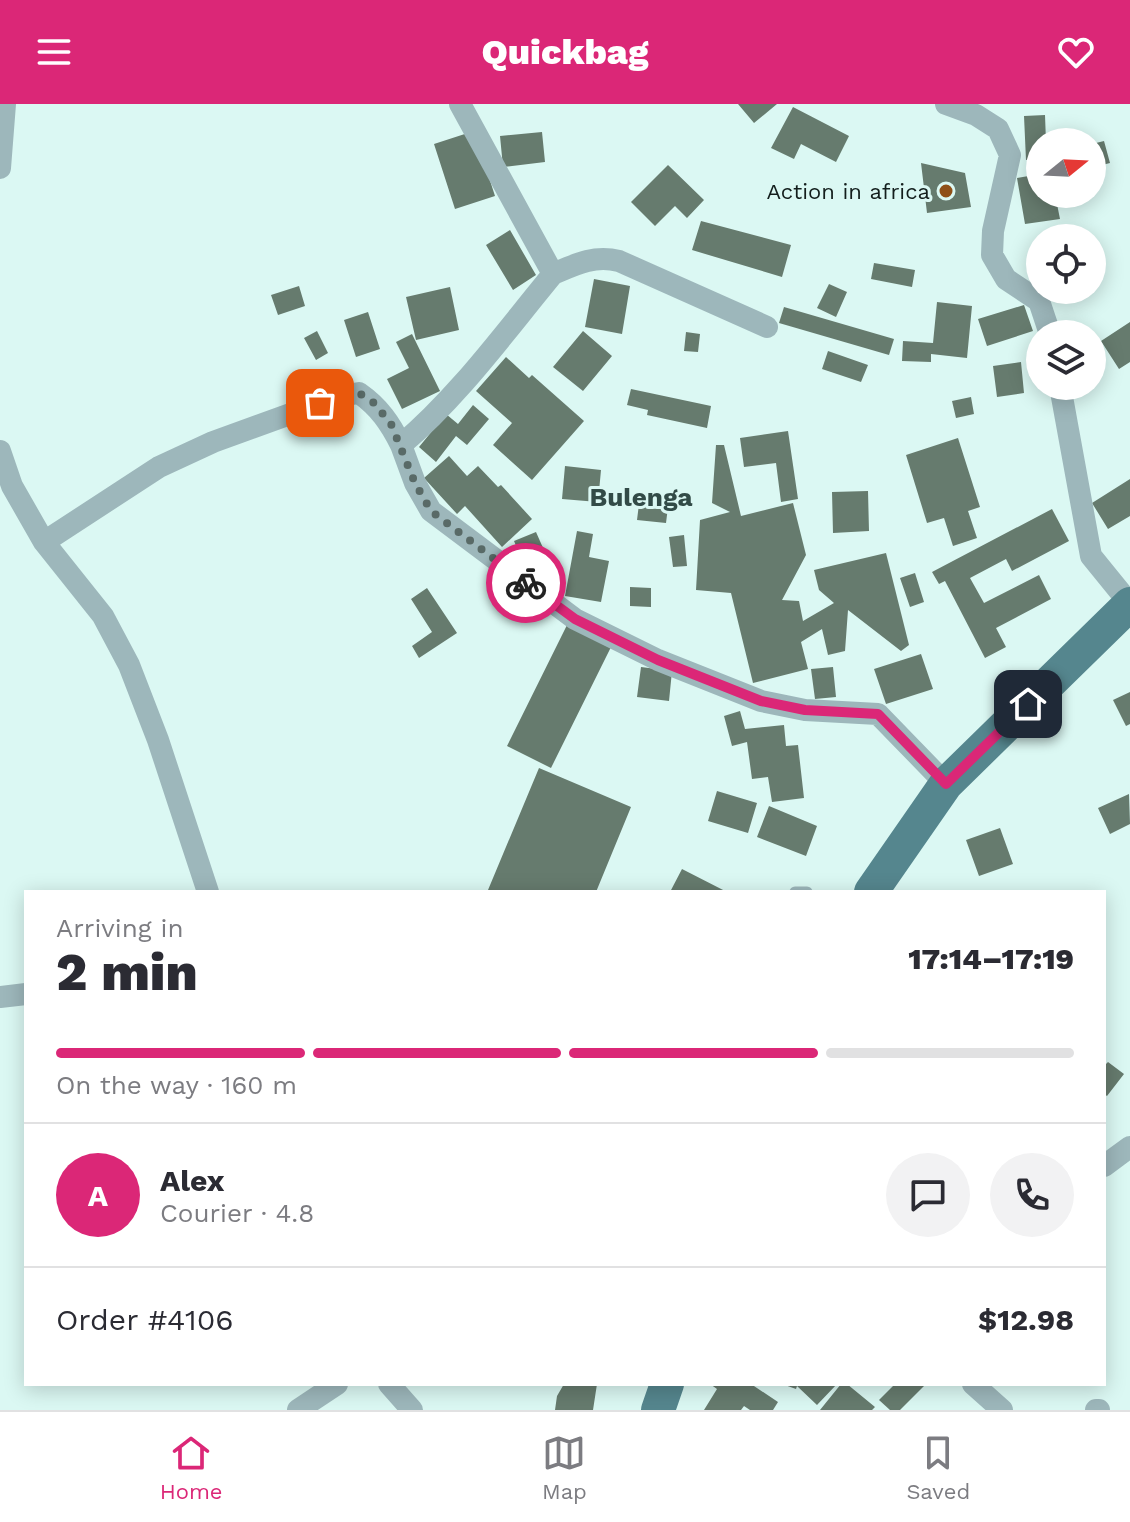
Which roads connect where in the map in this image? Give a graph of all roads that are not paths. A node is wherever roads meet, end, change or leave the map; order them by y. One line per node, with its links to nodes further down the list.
1 (5, 104): 4 (street)
2 (460, 104): 5 (street)
3 (946, 104): 6 (street)
4 (0, 168)
5 (553, 274): 7 (street); 9 (street)
6 (1045, 320)
7 (767, 327)
8 (1063, 400): 12 (street)
9 (401, 445): 11 (street); 13 (street)
10 (0, 451): 11 (street)
11 (44, 542): 14 (street)
12 (1130, 604): 13 (main road)
13 (946, 784): 15 (main road)
14 (207, 890)
15 (872, 890)
16 (24, 994): 17 (street)
17 (0, 997)
18 (1130, 1147): 19 (street)
19 (1106, 1165)
20 (334, 1386): 24 (street)
21 (391, 1386): 25 (street)
22 (666, 1386): 26 (main road)
23 (975, 1386): 27 (street)
24 (298, 1410)
25 (412, 1410)
26 (658, 1410)
27 (1002, 1410)

